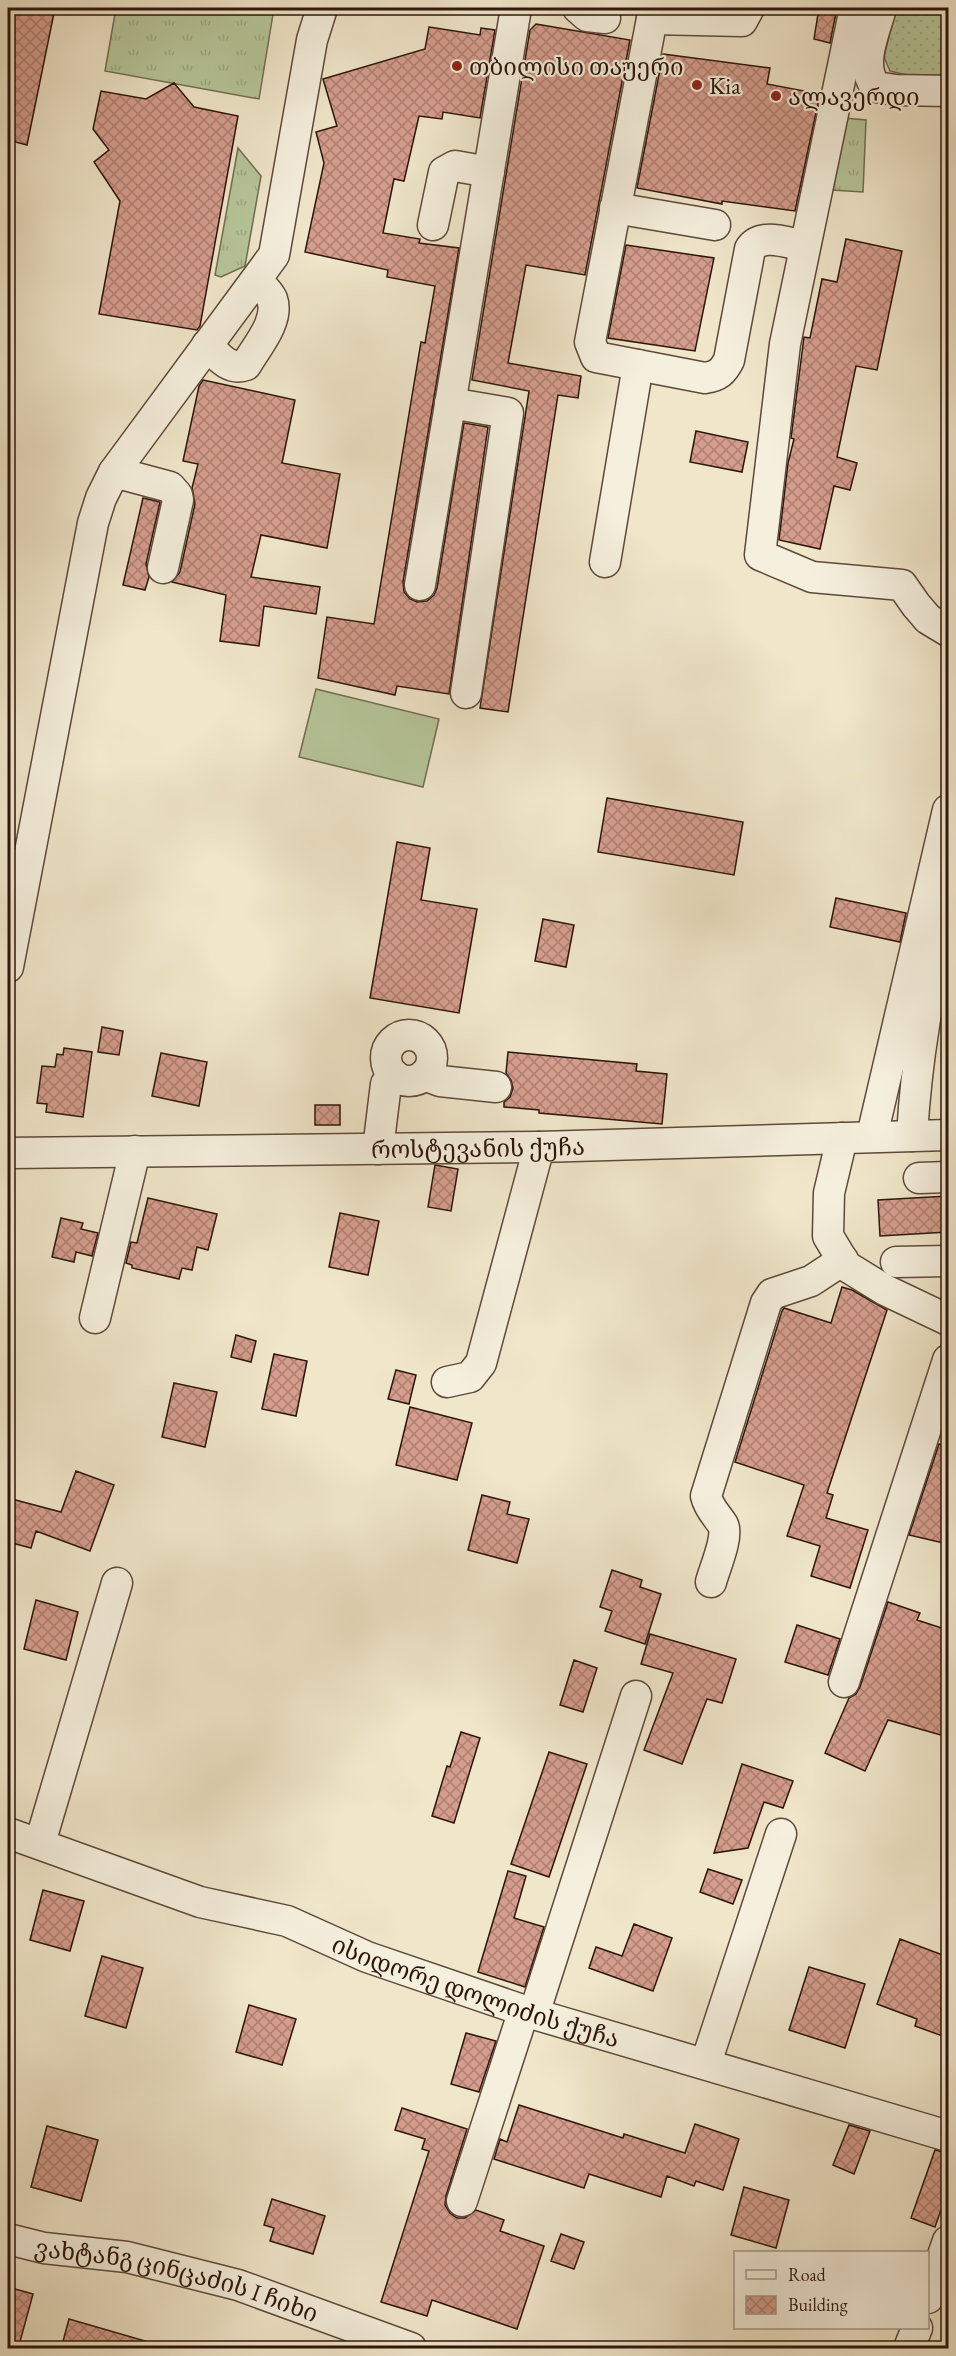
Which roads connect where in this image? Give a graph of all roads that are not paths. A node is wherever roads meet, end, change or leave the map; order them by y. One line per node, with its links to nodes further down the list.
1 (302, 8): 8 (street)
2 (322, 8): 8 (street)
3 (516, 8): 10 (street)
4 (749, 8): 7 (street)
5 (855, 8): 14 (street)
6 (881, 8): 9 (street)
7 (653, 13): 11 (street)
8 (312, 40): 15 (street)
9 (948, 91)
10 (489, 172): 12 (street); 18 (street)
11 (615, 208): 13 (street); 17 (street)
12 (433, 225)
13 (715, 225)
14 (806, 246): 17 (street); 23 (street)
15 (256, 280): 16 (street); 16 (street)
16 (207, 345): 19 (street)
17 (638, 365): 20 (street)
18 (450, 403): 22 (street); 24 (street)
19 (114, 472): 21 (street); 27 (street)
20 (605, 562)
21 (163, 568)
22 (420, 585)
23 (948, 631)
24 (466, 693)
25 (948, 810): 32 (street)
26 (948, 918): 33 (street)
27 (8, 967)
28 (394, 1075): 29 (street); 29 (street); 36 (street)
29 (424, 1075): 30 (street)
30 (496, 1087)
31 (948, 1135): 33 (street, როსტევანის ქუჩა)
32 (872, 1136): 33 (street, როსტევანის ქუჩა); 34 (street, როსტევანის ქუჩა)
33 (912, 1136)
34 (842, 1138): 35 (street, როსტევანის ქუჩა); 41 (street)
35 (539, 1147): 36 (street, როსტევანის ქუჩა); 47 (street)
36 (378, 1149): 37 (street, როსტევანის ქუჩა)
37 (135, 1151): 38 (street, როსტევანის ქუჩა); 44 (street)
38 (8, 1153)
39 (948, 1177): 40 (street)
40 (919, 1178)
41 (843, 1260): 45 (street); 48 (street)
42 (948, 1261): 43 (street)
43 (896, 1262)
44 (95, 1318)
45 (948, 1320)
46 (948, 1360): 50 (street)
47 (447, 1382)
48 (711, 1582)
49 (117, 1583): 54 (street)
50 (844, 1682)
51 (636, 1696): 55 (street)
52 (8, 1833): 54 (street, ისიდორე დოლიძის ქუჩა)
53 (781, 1834): 56 (street)
54 (40, 1843): 55 (street, ისიდორე დოლიძის ქუჩა)
55 (529, 2012): 56 (street, ისიდორე დოლიძის ქუჩა); 58 (street)
56 (706, 2063): 57 (street, ისიდორე დოლიძის ქუჩა)
57 (948, 2136)
58 (462, 2201)
59 (8, 2239): 63 (street, ვახტანგ ცინცაძის I ჩიხი)
60 (948, 2241): 61 (street)
61 (929, 2293)
62 (916, 2329): 64 (street)
63 (411, 2349)
64 (909, 2349)

